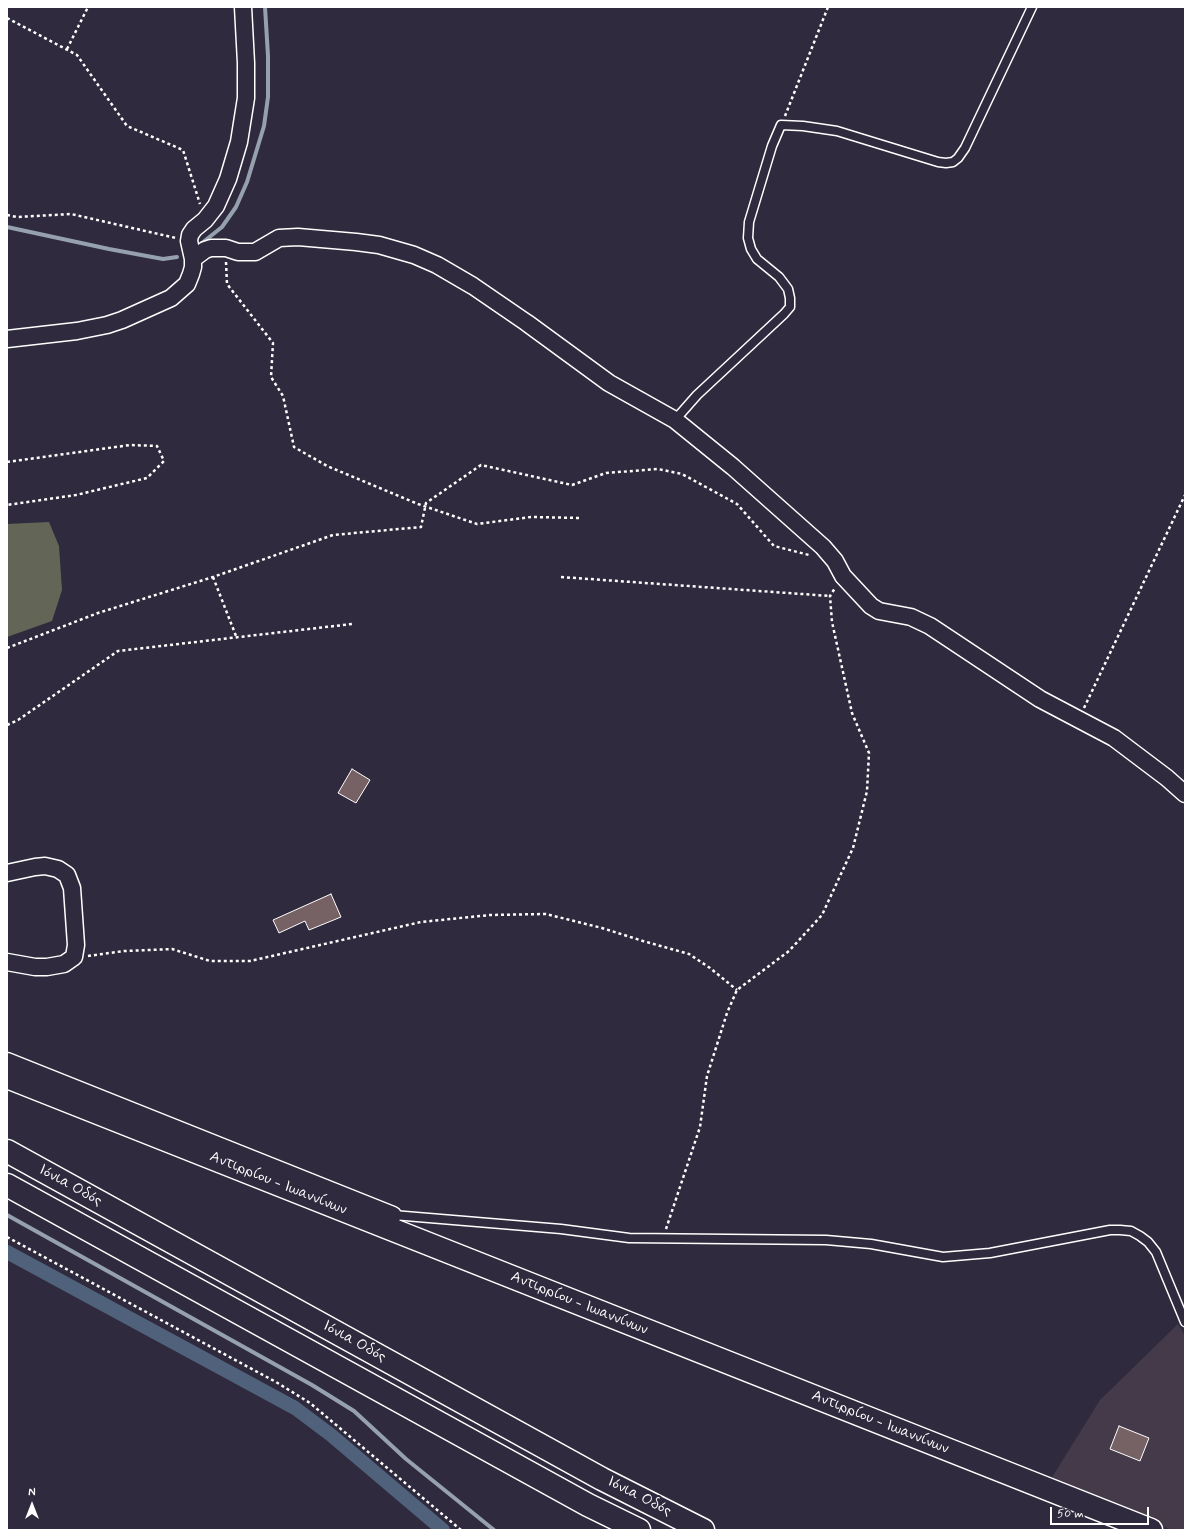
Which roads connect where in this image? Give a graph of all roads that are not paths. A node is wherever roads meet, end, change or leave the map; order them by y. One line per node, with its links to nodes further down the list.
1 (243, 7): 3 (street)
2 (1032, 7): 5 (lane)
3 (193, 259): 4 (street); 5 (street)
4 (7, 339)
5 (675, 420): 6 (street)
6 (1185, 794)
7 (7, 873): 8 (street)
8 (7, 962)
9 (7, 1061): 13 (street)
10 (7, 1077): 13 (main road, Αντιρρίου - Ιωαννίνων)
11 (7, 1151): 16 (main road, Ιόνια Οδός)
12 (7, 1185): 15 (main road, Ιόνια Οδός)
13 (390, 1221): 14 (lane); 17 (main road, Αντιρρίου - Ιωαννίνων)
14 (1185, 1322)
15 (639, 1530)
16 (703, 1530)
17 (1151, 1530)

